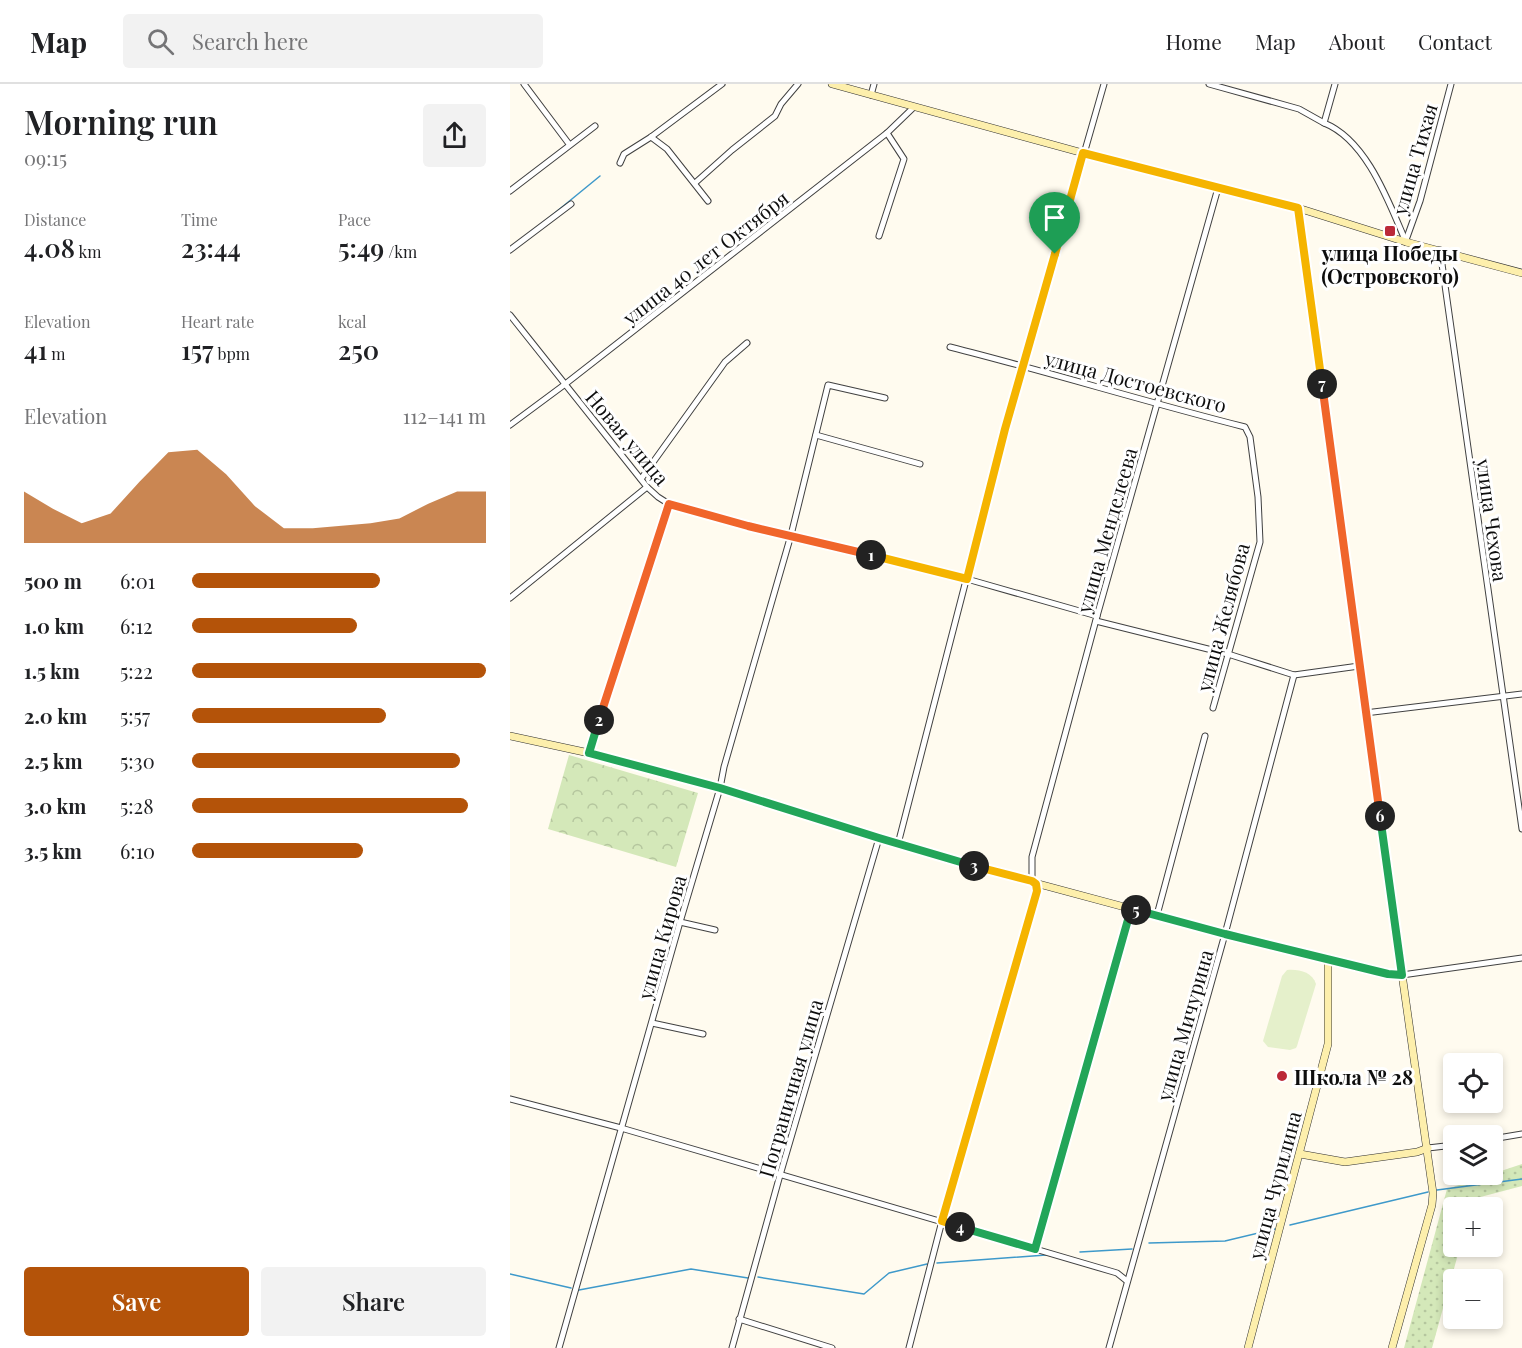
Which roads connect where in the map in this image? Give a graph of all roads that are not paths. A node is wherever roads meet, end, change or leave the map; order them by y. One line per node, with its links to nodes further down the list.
1 (524, 84): 16 (street)
2 (722, 84): 15 (street)
3 (798, 84): 19 (street)
4 (832, 84): 10 (main road)
5 (874, 84): 10 (street)
6 (1104, 84): 17 (street)
7 (1209, 84): 12 (street)
8 (1451, 84): 26 (street, улица Тихая)
9 (1333, 86): 12 (street)
10 (871, 95): 11 (main road)
11 (914, 107): 14 (street, улица 40 лет Октября); 17 (main road)
12 (1324, 123): 26 (street)
13 (595, 126): 16 (street)
14 (887, 134): 25 (street); 34 (street, улица 40 лет Октября)
15 (651, 137): 18 (street); 19 (street)
16 (569, 144): 21 (street)
17 (1083, 153): 20 (main road); 33 (street)
18 (621, 162)
19 (695, 183): 22 (street)
20 (1218, 188): 24 (main road); 36 (street, улица Менделеева)
21 (510, 191)
22 (708, 201)
23 (571, 204): 27 (street)
24 (1298, 208): 26 (main road); 49 (main road)
25 (879, 236)
26 (1406, 242): 28 (main road)
27 (510, 250)
28 (1440, 250): 29 (main road); 52 (street, улица Чехова)
29 (1522, 273)
30 (510, 315): 34 (street, Новая улица)
31 (747, 343): 41 (street)
32 (950, 347): 33 (street, улица Достоевского)
33 (1022, 365): 36 (street, улица Достоевского); 45 (street)
34 (564, 385): 37 (street, улица 40 лет Октября); 41 (street, Новая улица)
35 (885, 398): 39 (street, улица Кирова)
36 (1157, 404): 38 (street, улица Достоевского); 47 (street, улица Менделеева)
37 (510, 424)
38 (1245, 427): 48 (street, улица Желябова)
39 (816, 435): 40 (street); 44 (street, улица Кирова)
40 (920, 464)
41 (641, 479): 42 (street, Новая улица)
42 (647, 487): 43 (street, Новая улица); 46 (street)
43 (669, 504): 44 (street, Новая улица); 57 (street)
44 (791, 535): 45 (street, Новая улица); 58 (street, улица Кирова)
45 (967, 579): 47 (street, Новая улица); 61 (street)
46 (510, 598)
47 (1097, 618): 48 (street, Новая улица); 62 (street, улица Менделеева)
48 (1228, 654): 50 (street, Новая улица); 53 (street, улица Желябова)
49 (1359, 666): 50 (street); 54 (main road)
50 (1294, 675): 67 (street, улица Мичурина)
51 (1522, 694): 52 (street)
52 (1504, 697): 54 (street); 59 (street, улица Чехова)
53 (1213, 708)
54 (1365, 714): 70 (main road)
55 (510, 736): 57 (main road)
56 (1205, 736): 64 (street)
57 (589, 753): 58 (main road)
58 (720, 788): 60 (main road); 65 (street, улица Кирова)
59 (1522, 829)
60 (879, 838): 61 (main road); 80 (street, Пограничная улица)
61 (898, 844): 62 (main road)
62 (1032, 881): 63 (main road); 81 (street, улица Менделеева)
63 (1131, 909): 64 (main road); 82 (street)
64 (1156, 915): 67 (main road)
65 (680, 922): 66 (street); 71 (street, улица Кирова)
66 (715, 930)
67 (1225, 934): 69 (main road); 83 (street, улица Мичурина)
68 (1522, 958): 70 (street)
69 (1328, 959): 70 (main road); 79 (main road, улица Чурилина)
70 (1402, 975): 78 (main road)
71 (652, 1023): 72 (street); 74 (street, улица Кирова)
72 (703, 1034)
73 (510, 1099): 74 (street)
74 (621, 1128): 80 (street); 85 (street, улица Кирова)
75 (1522, 1134): 76 (street)
76 (1503, 1137)
77 (1443, 1146): 78 (street)
78 (1428, 1148): 79 (main road); 91 (main road)
79 (1300, 1154): 90 (main road, улица Чурилина)
80 (780, 1175): 81 (street); 84 (street, Пограничная улица)
81 (942, 1221): 82 (street); 88 (street, улица Менделеева)
82 (1035, 1249): 83 (street)
83 (1127, 1281): 89 (street, улица Мичурина)
84 (739, 1319): 86 (street, Пограничная улица); 87 (street)
85 (559, 1348)
86 (732, 1348)
87 (832, 1348)
88 (909, 1348)
89 (1109, 1348)
90 (1248, 1348)
91 (1392, 1348)

